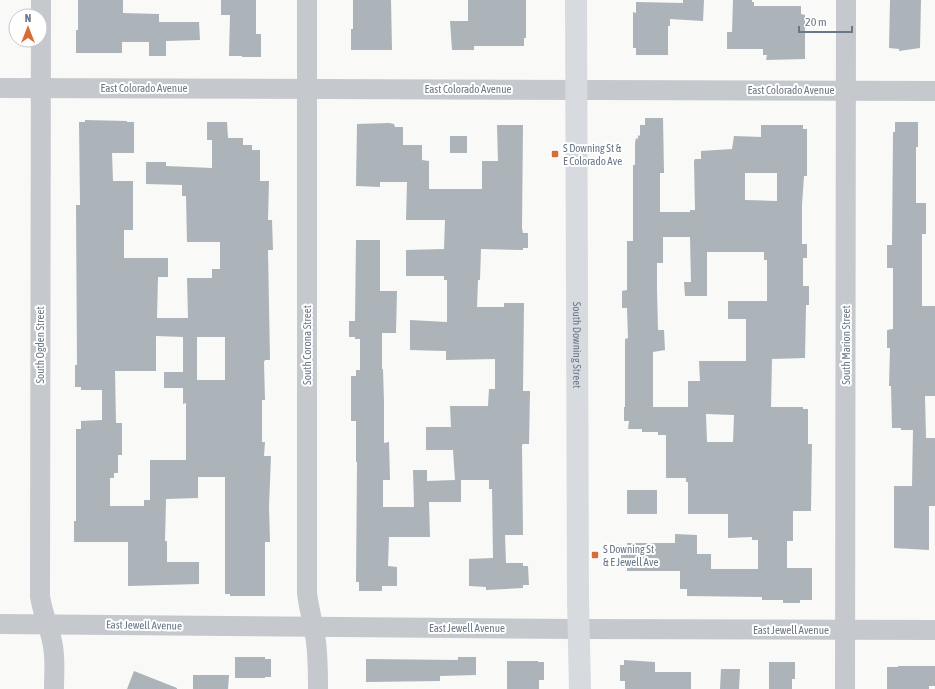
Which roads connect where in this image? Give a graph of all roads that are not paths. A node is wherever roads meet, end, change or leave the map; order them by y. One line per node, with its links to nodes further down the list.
1 (41, 0): 6 (street, South Ogden Street)
2 (307, 0): 7 (street, South Corona Street)
3 (576, 0): 8 (main road, South Downing Street)
4 (846, 0): 9 (street, South Marion Street)
5 (0, 88): 6 (street, East Colorado Avenue)
6 (40, 88): 7 (street, East Colorado Avenue); 12 (street, South Ogden Street)
7 (307, 89): 8 (street, East Colorado Avenue); 13 (street, South Corona Street)
8 (576, 89): 9 (street, East Colorado Avenue); 14 (main road, South Downing Street)
9 (846, 91): 10 (street, East Colorado Avenue); 15 (street, South Marion Street)
10 (935, 91)
11 (0, 624): 12 (street, East Jewell Avenue)
12 (47, 624): 13 (street, East Jewell Avenue); 17 (street, South Ogden Street)
13 (313, 627): 14 (street, East Jewell Avenue); 18 (street, South Corona Street)
14 (579, 629): 15 (street, East Jewell Avenue); 19 (main road, South Downing Street)
15 (846, 630): 16 (street, East Jewell Avenue); 20 (street, South Marion Street)
16 (935, 630)
17 (54, 689)
18 (318, 689)
19 (580, 689)
20 (845, 689)

